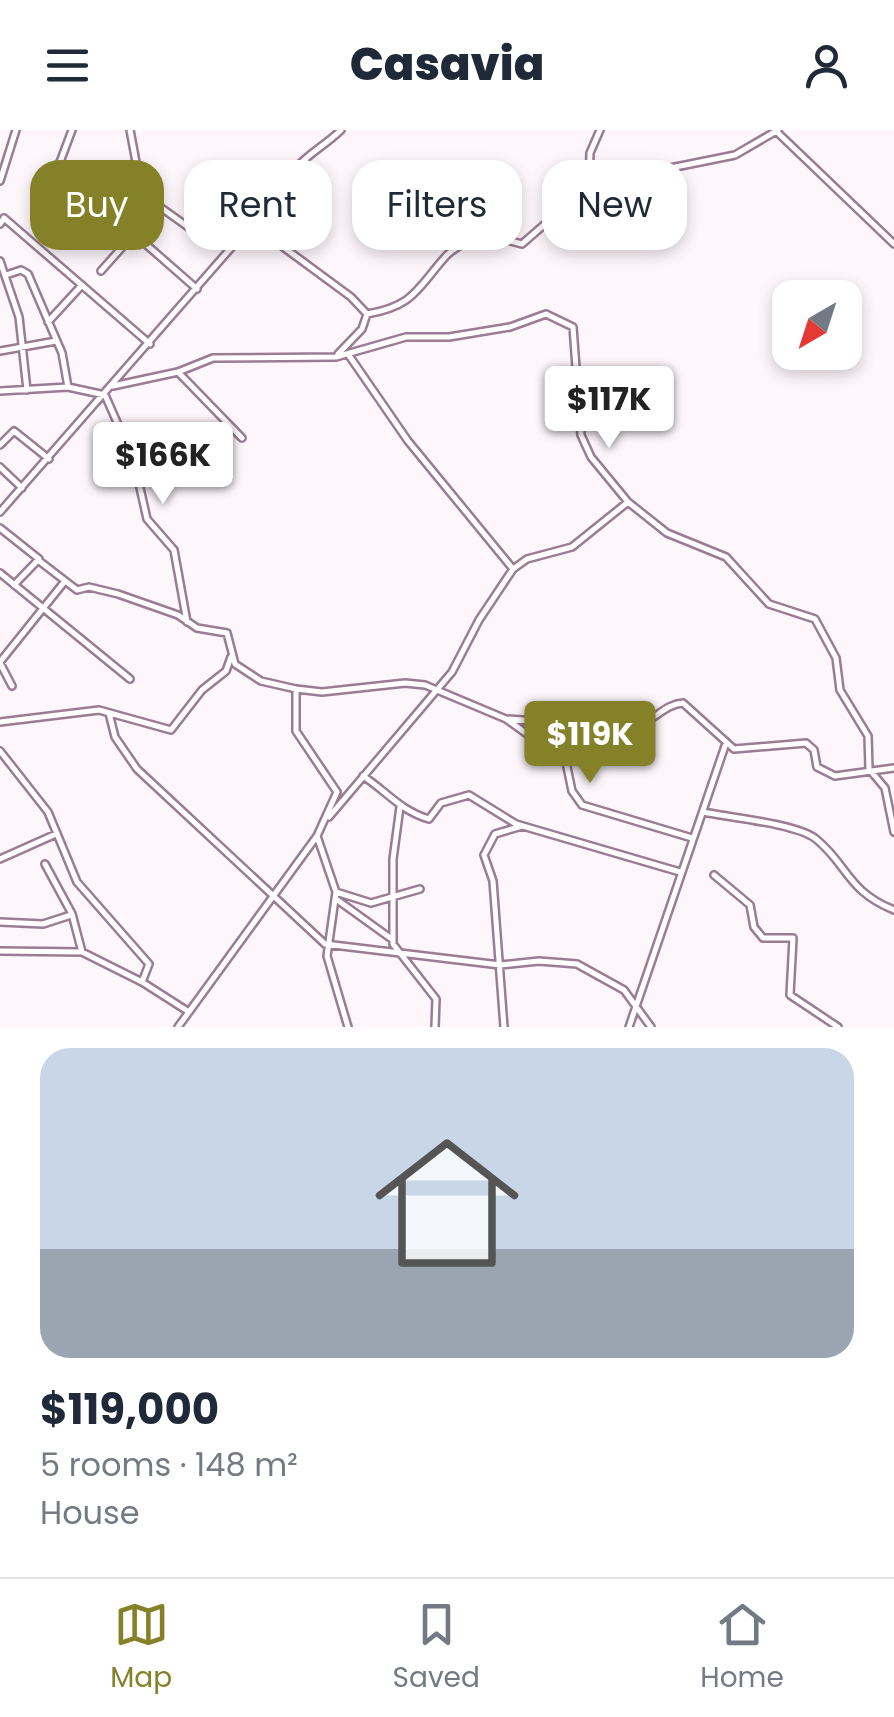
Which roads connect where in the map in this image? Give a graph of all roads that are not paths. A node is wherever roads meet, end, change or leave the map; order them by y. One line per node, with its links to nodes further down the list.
1 (16, 130): 12 (street)
2 (72, 130): 7 (street)
3 (130, 130): 8 (street)
4 (341, 130): 9 (street)
5 (600, 130): 10 (street)
6 (776, 130): 11 (street); 15 (street)
7 (64, 160)
8 (138, 160)
9 (306, 160)
10 (590, 160)
11 (687, 165)
12 (0, 182)
13 (1, 219): 23 (street)
14 (542, 226): 25 (street)
15 (894, 244)
16 (120, 250): 21 (street)
17 (151, 250): 24 (street)
18 (230, 250): 24 (street)
19 (287, 250): 25 (street)
20 (0, 261): 22 (street)
21 (101, 271)
22 (6, 275): 26 (street); 29 (street)
23 (82, 285): 26 (street); 28 (street)
24 (197, 288): 28 (street)
25 (368, 314): 32 (street)
26 (48, 322): 27 (street)
27 (58, 341): 29 (street); 35 (street)
28 (150, 344): 34 (street)
29 (24, 347): 30 (street); 36 (street)
30 (0, 351)
31 (347, 353): 32 (street); 44 (street); 48 (street)
32 (336, 357): 33 (street)
33 (178, 372): 34 (street); 39 (street)
34 (113, 386): 38 (street)
35 (68, 387): 36 (street); 38 (street)
36 (27, 390): 37 (street)
37 (0, 391)
38 (105, 396): 41 (street); 53 (street)
39 (242, 438)
40 (0, 445): 41 (street)
41 (49, 459): 43 (street)
42 (0, 466): 43 (street)
43 (22, 488): 45 (street)
44 (628, 502): 48 (street); 66 (street)
45 (0, 512)
46 (0, 528): 47 (street)
47 (41, 561): 50 (street); 51 (street)
48 (513, 569): 59 (street)
49 (0, 574): 51 (street)
50 (66, 581): 52 (street); 53 (street)
51 (14, 585): 52 (street)
52 (44, 608): 55 (street); 56 (street)
53 (188, 625): 54 (street)
54 (231, 657): 58 (street); 60 (street)
55 (0, 663): 57 (street)
56 (130, 680)
57 (12, 686)
58 (296, 690): 59 (street); 70 (street)
59 (436, 690): 61 (street); 67 (street)
60 (109, 713): 62 (street); 81 (street)
61 (506, 719): 63 (street); 75 (street)
62 (0, 722)
63 (726, 746): 66 (street); 69 (street)
64 (0, 752): 73 (street)
65 (894, 768): 66 (street)
66 (869, 769): 72 (street)
67 (364, 776): 68 (street); 70 (street)
68 (400, 807): 71 (street); 83 (street)
69 (702, 812): 75 (street); 84 (street)
70 (329, 816): 74 (street)
71 (522, 826): 78 (street); 92 (street)
72 (894, 832)
73 (56, 834): 76 (street); 93 (street)
74 (318, 836): 81 (street); 82 (street)
75 (692, 838): 78 (street)
76 (0, 860)
77 (45, 864): 85 (street)
78 (680, 872): 94 (street)
79 (714, 875): 102 (street)
80 (420, 889): 83 (street)
81 (274, 892): 88 (street); 95 (street)
82 (336, 895): 83 (street); 87 (street); 88 (street)
83 (395, 900): 87 (street)
84 (894, 910)
85 (72, 914): 86 (street); 91 (street)
86 (0, 922)
87 (393, 940): 89 (street)
88 (330, 944): 89 (street); 97 (street)
89 (399, 950): 92 (street); 98 (street)
90 (0, 951): 91 (street)
91 (82, 952): 93 (street)
92 (500, 965): 94 (street); 99 (street)
93 (142, 982): 95 (street)
94 (636, 1004): 100 (street); 101 (street)
95 (189, 1012): 96 (street)
96 (178, 1027)
97 (348, 1027)
98 (435, 1027)
99 (504, 1027)
100 (629, 1027)
101 (651, 1027)
102 (838, 1027)

